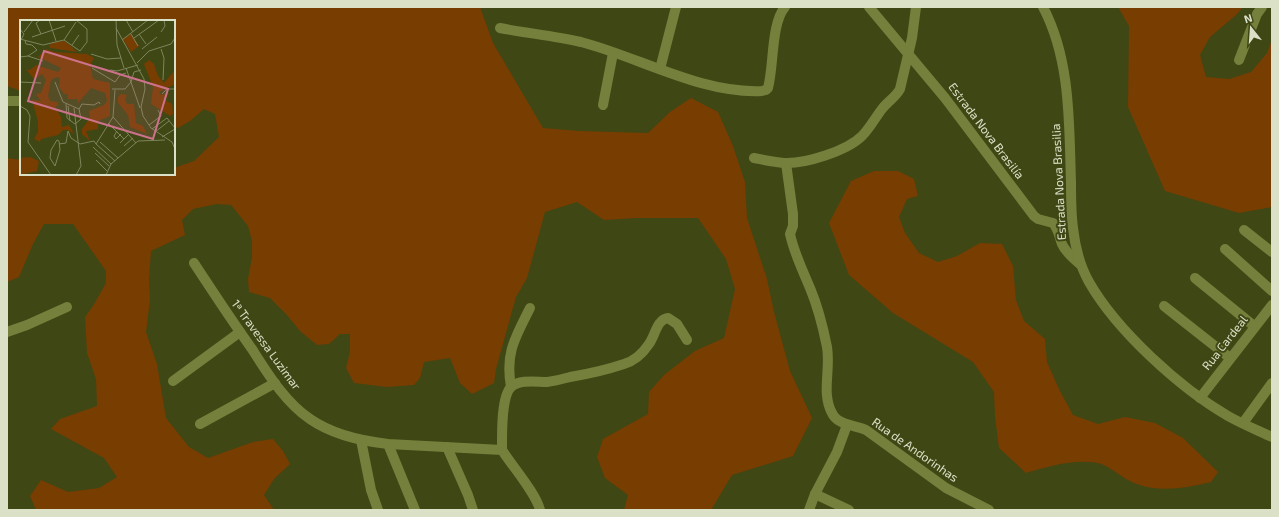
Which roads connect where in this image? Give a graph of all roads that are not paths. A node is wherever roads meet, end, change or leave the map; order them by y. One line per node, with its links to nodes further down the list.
1 (676, 7): 11 (street)
2 (785, 7): 11 (street)
3 (869, 7): 9 (street, Estrada Nova Brasilía)
4 (916, 7): 9 (street)
5 (1043, 7): 21 (street, Estrada Nova Brasilia)
6 (1262, 7): 10 (street)
7 (500, 28): 8 (street)
8 (613, 53): 11 (street); 14 (street)
9 (909, 54): 16 (street); 21 (street, Estrada Nova Brasilía)
10 (1239, 60)
11 (660, 69)
12 (7, 101): 13 (street)
13 (19, 101)
14 (603, 105)
15 (754, 158): 16 (street)
16 (786, 163): 40 (street)
17 (1244, 230): 19 (street)
18 (1225, 249): 23 (street)
19 (1272, 252)
20 (194, 263): 30 (street, 1ª Travessa Luzimar)
21 (1081, 265): 37 (street, Estrada Nova Brasilia)
22 (1195, 278): 28 (street)
23 (1272, 291)
24 (1272, 305): 28 (street, Rua Cardeal)
25 (1164, 306): 32 (street)
26 (67, 307): 29 (street)
27 (530, 308): 36 (street)
28 (1254, 326): 32 (street, Rua Cardeal)
29 (7, 332)
30 (240, 332): 33 (street); 34 (street, 1ª Travessa Luzimar)
31 (687, 340): 36 (street)
32 (1230, 358): 37 (street, Rua Cardeal)
33 (173, 381)
34 (275, 383): 39 (street); 42 (street, 1ª Travessa Luzimar)
35 (1272, 383): 38 (street)
36 (511, 387): 45 (street)
37 (1200, 398): 38 (street, Estrada Nova Brasilia)
38 (1243, 423): 41 (street, Estrada Nova Brasilia)
39 (200, 424)
40 (847, 425): 46 (street); 53 (street, Rua de Andorinhas)
41 (1272, 437)
42 (360, 440): 43 (street, 1ª Travessa Luzimar); 47 (street)
43 (388, 444): 44 (street, 1ª Travessa Luzimar); 48 (street)
44 (447, 447): 45 (street, 1ª Travessa Luzimar); 49 (street)
45 (502, 450): 50 (street)
46 (815, 494): 51 (street); 52 (street)
47 (378, 510)
48 (415, 510)
49 (473, 510)
50 (540, 510)
51 (809, 510)
52 (849, 510)
53 (989, 510)

